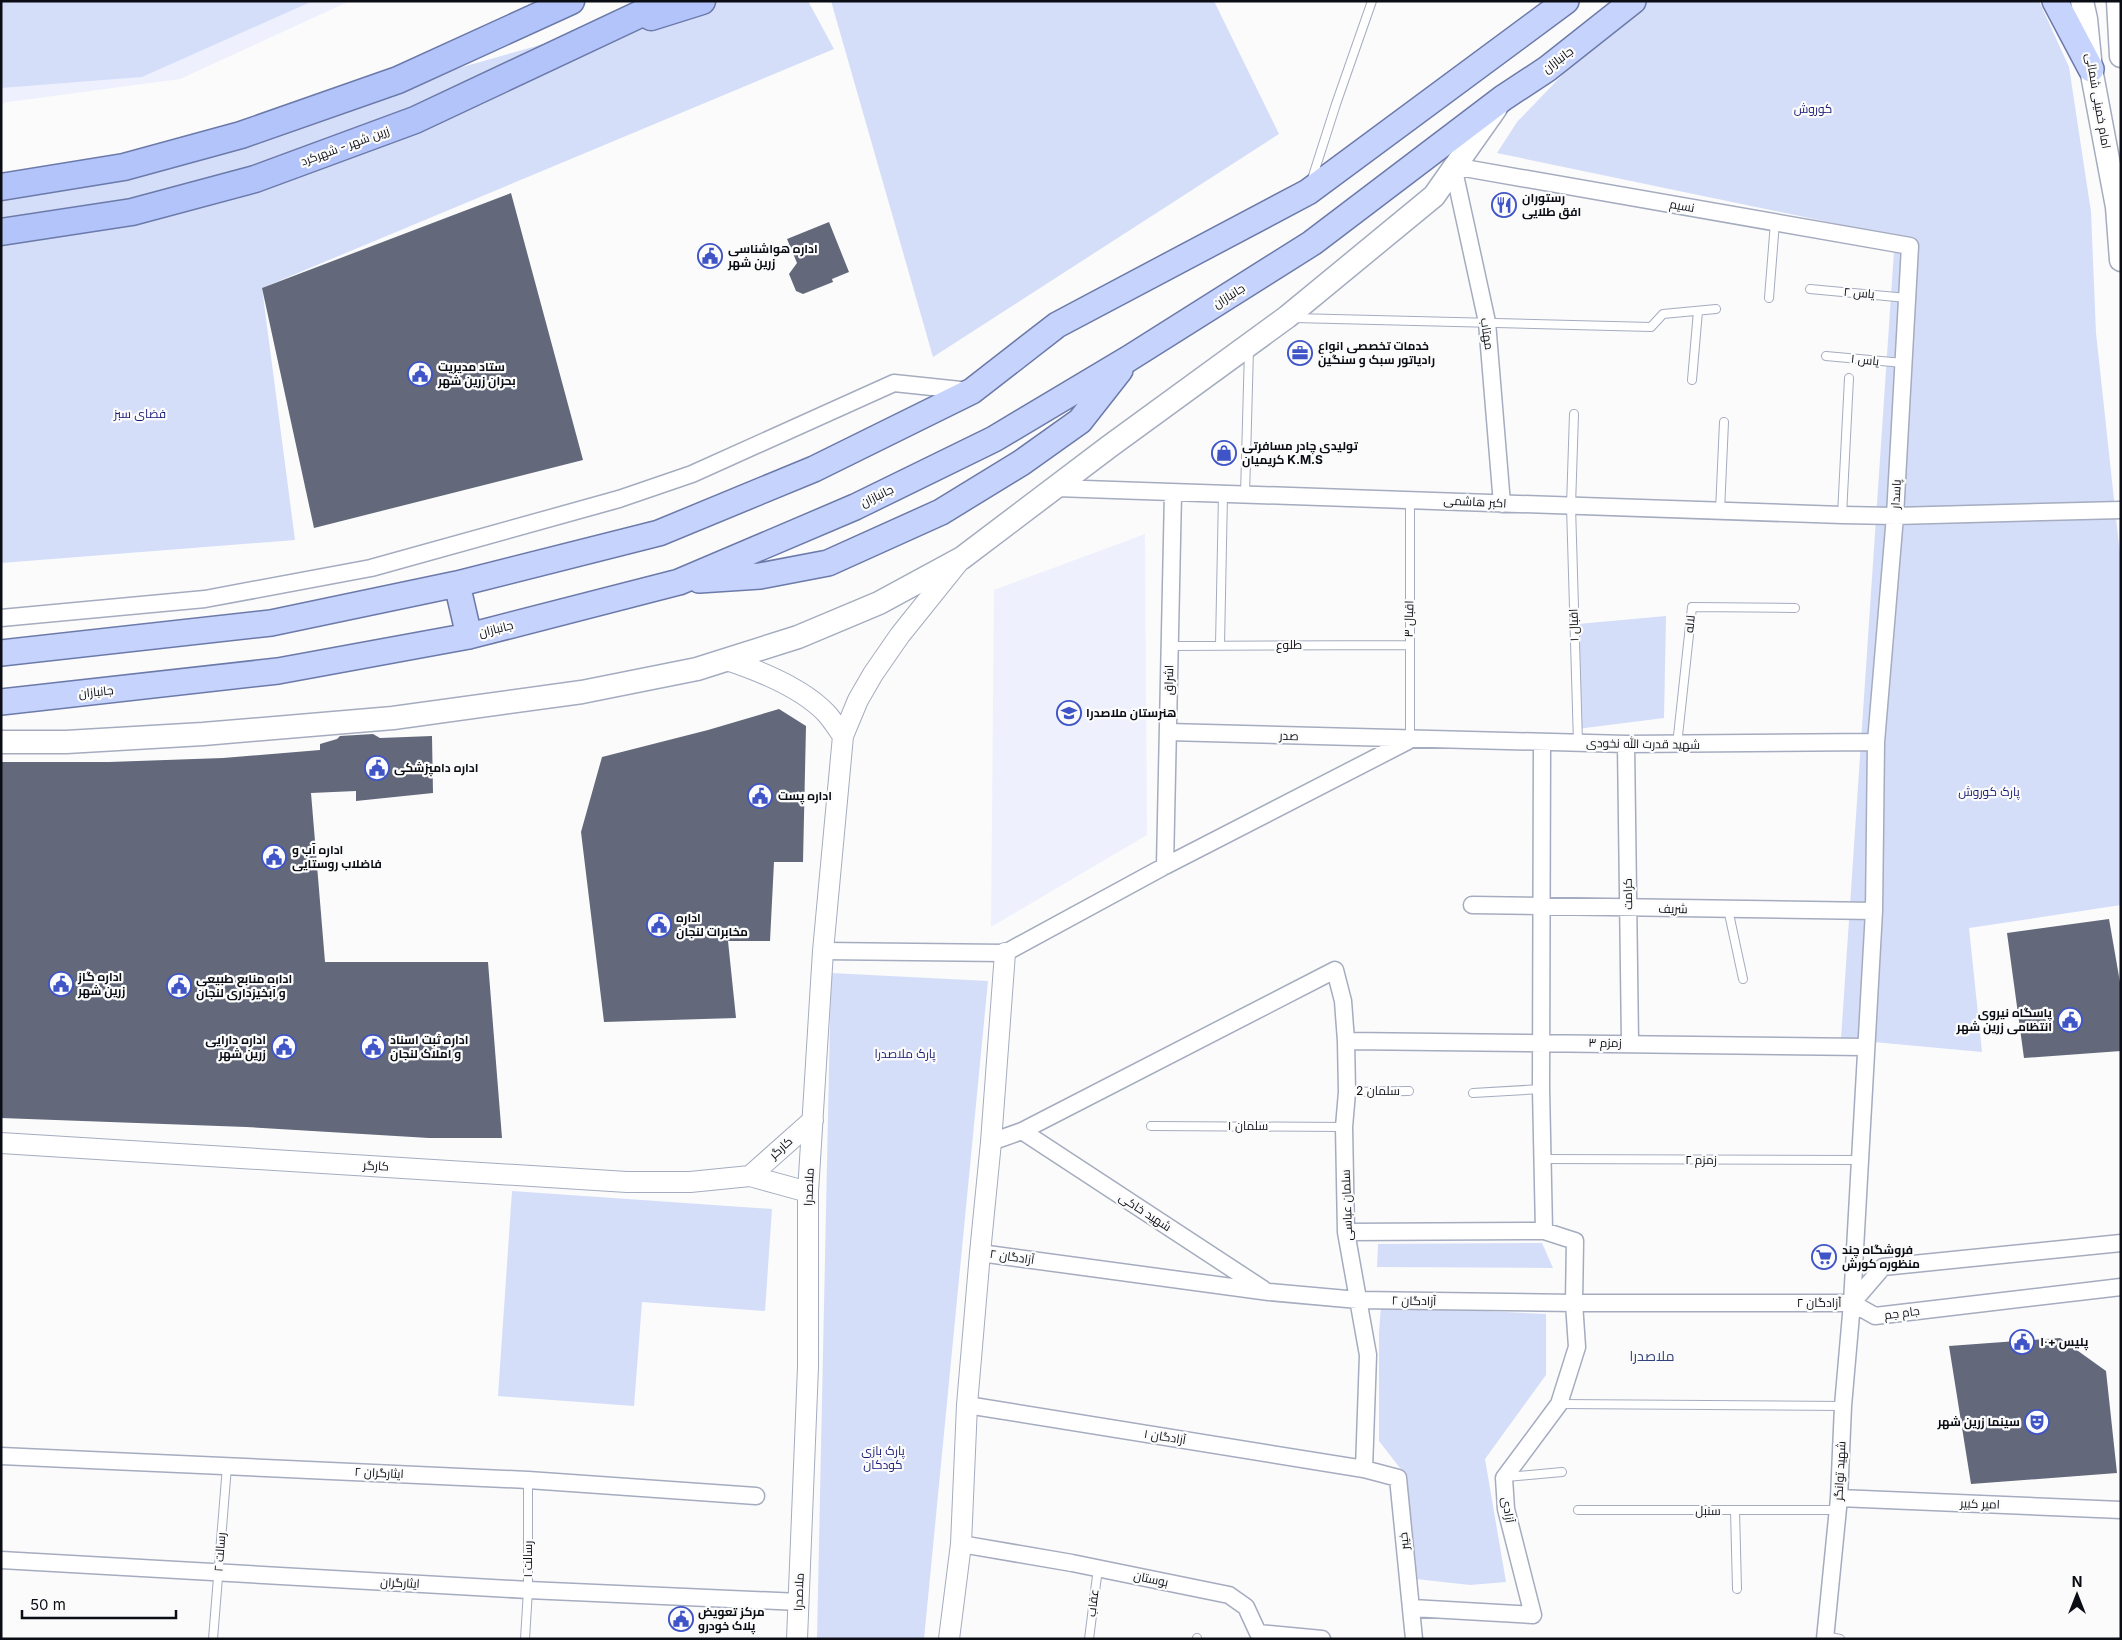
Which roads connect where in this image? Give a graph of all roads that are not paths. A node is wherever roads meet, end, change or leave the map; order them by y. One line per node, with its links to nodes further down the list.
1 (571, 1): 16 (highway)
2 (668, 1): 10 (highway, زرین شهر - شهرکرد)
3 (702, 1): 10 (highway)
4 (1372, 1): 17 (lane)
5 (1566, 1): 17 (main road)
6 (1633, 1): 13 (main road, جانبازان)
7 (2056, 1): 12 (main road)
8 (2082, 1): 12 (main road, امام خمینی شمالی)
9 (2118, 1): 11 (main road)
10 (609, 30): 20 (highway, زرین شهر - شهرکرد)
11 (2121, 56)
12 (2091, 69): 18 (main road, امام خمینی شمالی)
13 (1503, 98): 14 (main road); 32 (main road, جانبازان)
14 (1454, 166): 19 (street, نسیم); 28 (main road); 29 (street, مهتاب)
15 (2121, 172): 18 (main road)
16 (1, 187)
17 (1308, 192): 36 (main road)
18 (2117, 207): 22 (main road, امام خمینی شمالی)
19 (1775, 222): 21 (street, نسیم); 24 (lane)
20 (1, 232)
21 (1910, 246): 25 (street, پاسدار)
22 (2121, 260)
23 (1810, 289): 25 (lane, یاس ۲)
24 (1769, 298)
25 (1907, 298): 33 (street, پاسدار)
26 (1716, 309): 27 (lane)
27 (1698, 310): 29 (lane); 35 (lane)
28 (1287, 317): 29 (lane); 30 (main road)
29 (1487, 322): 44 (street, مهتاب)
30 (1249, 345): 39 (main road); 42 (lane)
31 (1826, 356): 33 (lane, یاس ۱)
32 (1128, 359): 51 (main road, جانبازان); 51 (main road)
33 (1903, 363): 49 (street, پاسدار)
34 (1849, 378): 48 (lane)
35 (1692, 380)
36 (972, 391): 52 (main road); 54 (street)
37 (1574, 414): 45 (lane, اقبال ۱)
38 (1724, 422): 47 (lane)
39 (1056, 488): 40 (street, اکبر هاشمی); 50 (main road)
40 (1173, 493): 41 (street, اکبر هاشمی); 58 (street, اشراق)
41 (1223, 494): 42 (street, اکبر هاشمی); 56 (lane)
42 (1245, 495): 43 (street, اکبر هاشمی)
43 (1410, 499): 44 (street, اکبر هاشمی); 57 (lane, اقبال ۳)
44 (1502, 504): 45 (street, اکبر هاشمی)
45 (1571, 506): 47 (street, اکبر هاشمی); 68 (lane, اقبال ۱)
46 (2121, 510): 49 (street, اکبر هاشمی)
47 (1720, 511): 48 (street, اکبر هاشمی)
48 (1842, 515): 49 (street, اکبر هاشمی)
49 (1895, 516): 66 (street, پاسدار)
50 (962, 558): 60 (main road); 63 (street, ملاصدرا)
51 (679, 582): 55 (main road, جانبازان)
52 (457, 584): 55 (main road); 59 (main road)
53 (1795, 608): 70 (lane, لاله)
54 (1, 618)
55 (469, 636): 61 (main road, جانبازان)
56 (1220, 645): 57 (lane, طلوع); 58 (lane, طلوع)
57 (1409, 645): 64 (lane, اقبال ۳)
58 (1169, 646): 62 (street, اشراق)
59 (1, 653)
60 (727, 660): 63 (street); 65 (main road)
61 (1, 702)
62 (1168, 732): 64 (street, صدر); 71 (street, اشراق)
63 (843, 736): 77 (street, ملاصدرا)
64 (1410, 740): 67 (street, شهید قدرت الله نخودی); 71 (street)
65 (1, 742)
66 (1876, 742): 70 (street, شهید قدرت الله نخودی); 76 (street, پاسدار)
67 (1542, 743): 68 (street, شهید قدرت الله نخودی); 73 (street)
68 (1578, 743): 69 (street, شهید قدرت الله نخودی)
69 (1626, 744): 70 (street, شهید قدرت الله نخودی); 74 (street, کرامت)
70 (1677, 745)
71 (1165, 866): 78 (street)
72 (1472, 904): 73 (street, شریف)
73 (1543, 907): 74 (street, شریف); 81 (street)
74 (1628, 908): 75 (street, شریف); 82 (street, کرامت)
75 (1728, 909): 76 (street, شریف); 79 (lane)
76 (1874, 911): 83 (street, پاسدار)
77 (823, 951): 78 (street); 88 (street, ملاصدرا)
78 (1005, 953): 92 (street)
79 (1743, 979)
80 (1346, 1041): 81 (street, زمزم ۳); 86 (street, سلمان عباسی); 91 (street, سلمان عباسی)
81 (1543, 1042): 82 (street, زمزم ۳); 84 (street)
82 (1630, 1043): 83 (street, زمزم ۳)
83 (1865, 1047): 95 (street, شهید توانگر)
84 (1541, 1090): 87 (lane); 94 (street)
85 (1409, 1091): 86 (lane, سلمان 2)
86 (1347, 1092): 90 (street, سلمان عباسی)
87 (1474, 1092)
88 (813, 1120): 96 (street, کارگر); 97 (street, ملاصدرا)
89 (1151, 1126): 90 (lane, سلمان ۱)
90 (1344, 1127): 99 (street, سلمان عباسی)
91 (1022, 1131): 92 (street); 103 (street, شهید خاکی)
92 (992, 1142): 101 (street)
93 (1, 1143): 96 (street, کارگر)
94 (1542, 1159): 95 (lane, زمزم ۲); 98 (street)
95 (1859, 1160): 106 (street, شهید توانگر)
96 (750, 1176): 97 (street, کارگر)
97 (808, 1192): 127 (street, ملاصدرا)
98 (1544, 1231): 99 (street); 105 (street)
99 (1346, 1232): 104 (street, سلمان عباسی)
100 (2121, 1242): 106 (street)
101 (980, 1252): 103 (street, آزادگان ۲); 108 (street)
102 (2121, 1287): 106 (street, جام جم)
103 (1269, 1292): 104 (street, آزادگان ۲)
104 (1358, 1300): 105 (street, آزادگان ۲); 112 (street, سلمان عباسی)
105 (1574, 1303): 106 (street, آزادگان ۲); 107 (street)
106 (1852, 1303): 109 (street, شهید توانگر)
107 (1559, 1404): 109 (lane); 114 (street)
108 (967, 1405): 112 (street, آزادگان ۱); 121 (street)
109 (1843, 1406): 117 (street, شهید توانگر)
110 (1, 1456): 111 (street, ایثارگران ۲)
111 (227, 1466): 115 (street, ایثارگران ۲); 124 (lane, رسالت ۲)
112 (1364, 1469): 128 (street, خیبر)
113 (1562, 1472): 114 (lane)
114 (1504, 1478): 128 (street, آزادی)
115 (528, 1480): 116 (street, ایثارگران ۲); 126 (lane, رسالت ۱)
116 (756, 1496)
117 (1838, 1504): 119 (lane, سنبل); 120 (street, امیر کبیر); 129 (street, شهید توانگر)
118 (1578, 1510): 119 (lane, سنبل)
119 (1735, 1510): 125 (lane)
120 (2121, 1510)
121 (961, 1544): 123 (street, بوستان); 133 (street)
122 (1, 1560): 124 (street, ایثارگران)
123 (1098, 1568): 134 (lane, عقاب); 135 (street, بوستان)
124 (219, 1573): 126 (street, ایثارگران); 130 (lane, رسالت ۲)
125 (1737, 1589)
126 (528, 1590): 127 (street, ایثارگران); 131 (lane, رسالت ۱)
127 (799, 1602): 132 (street, ملاصدرا)
128 (1412, 1608): 136 (street, خیبر)
129 (1830, 1638)
130 (213, 1639)
131 (525, 1639)
132 (797, 1639)
133 (949, 1639)
134 (1089, 1639)
135 (1322, 1639)
136 (1414, 1639)

